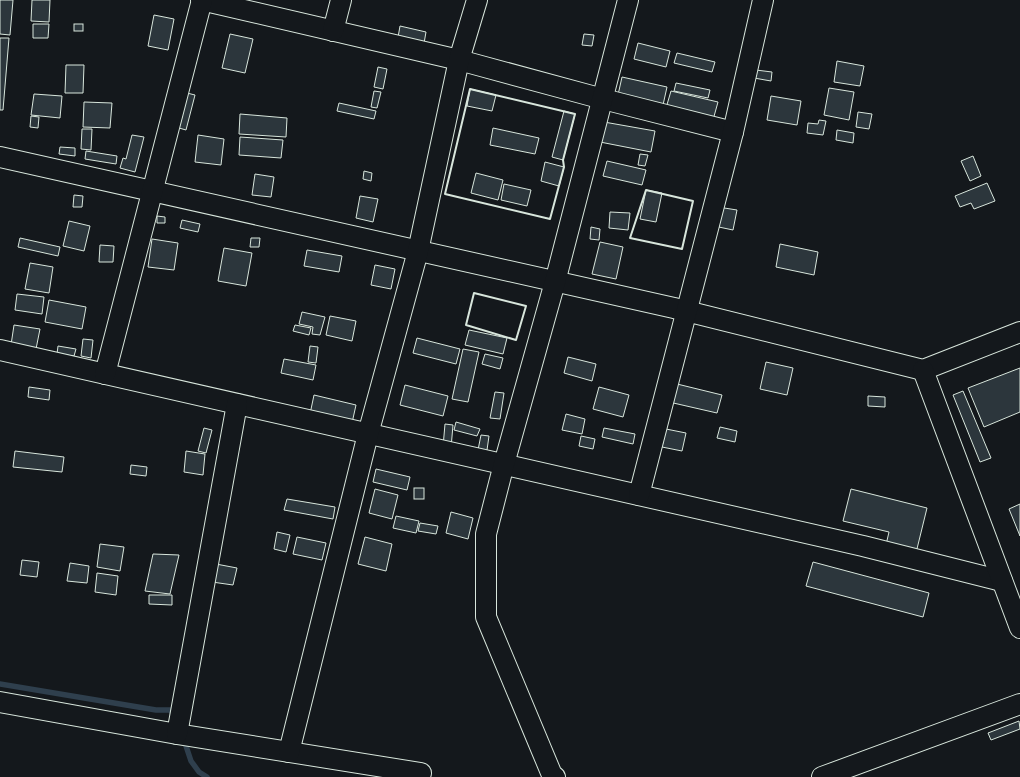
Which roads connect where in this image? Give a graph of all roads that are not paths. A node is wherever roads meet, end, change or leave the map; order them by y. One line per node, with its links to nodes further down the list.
1 (202, 0): 6 (street); 11 (street)
2 (341, 0): 6 (street)
3 (476, 0): 7 (street)
4 (628, 0): 8 (street)
5 (763, 0): 9 (street)
6 (333, 31): 7 (street)
7 (459, 60): 8 (street); 12 (street)
8 (603, 98): 9 (street); 13 (street)
9 (733, 132): 14 (street)
10 (0, 157): 11 (street)
11 (152, 192): 12 (street); 18 (street)
12 (418, 251): 13 (street); 20 (street)
13 (555, 282): 14 (street); 21 (street)
14 (686, 311): 17 (street); 22 (street)
15 (1020, 332): 17 (street)
16 (0, 350): 18 (street)
17 (923, 370): 23 (street)
18 (105, 374): 19 (street)
19 (237, 404): 20 (street); 27 (street)
20 (368, 434): 21 (street); 28 (street)
21 (504, 464): 22 (street); 30 (street)
22 (639, 495): 23 (street)
23 (1002, 580): 24 (street)
24 (1020, 628)
25 (0, 702): 27 (street)
26 (1020, 704): 31 (street)
27 (177, 734): 28 (street)
28 (289, 752): 29 (street)
29 (421, 774)
30 (555, 777)
31 (822, 777)

